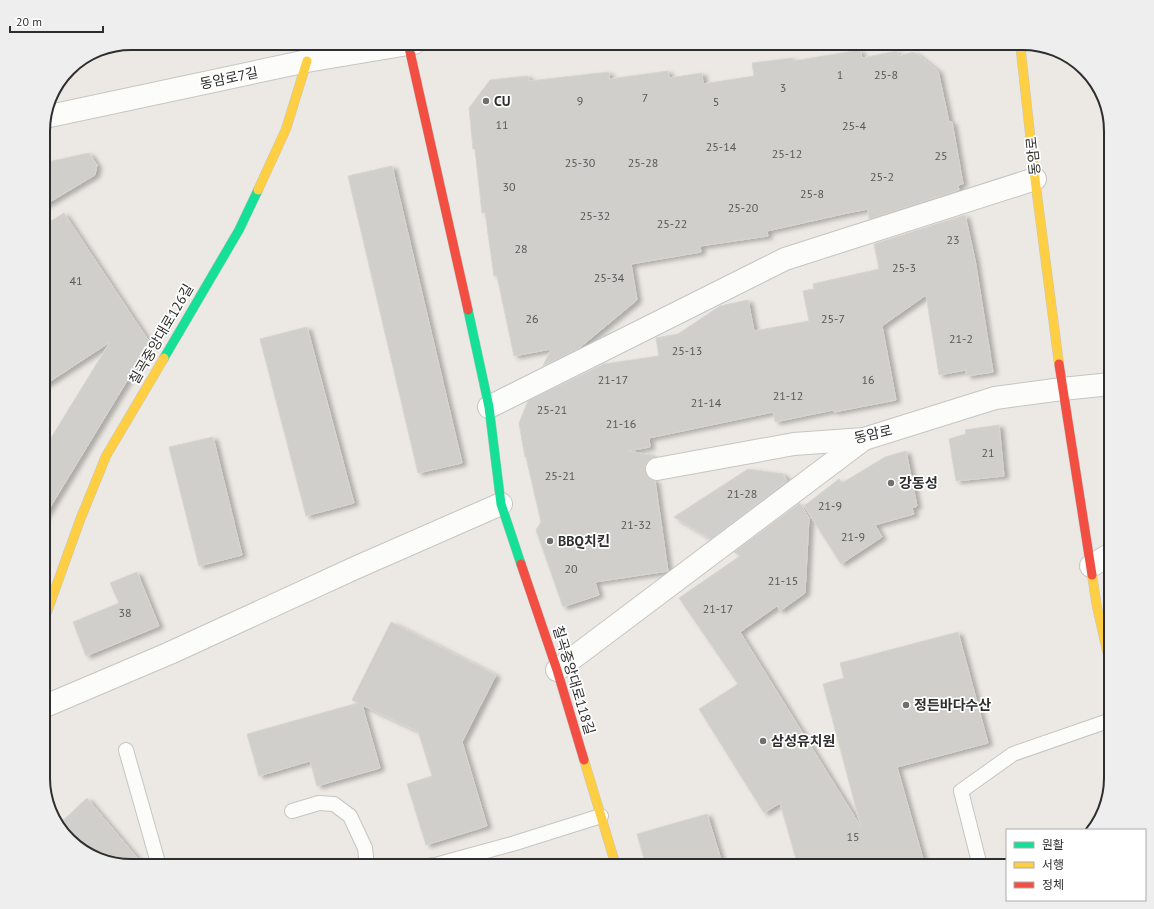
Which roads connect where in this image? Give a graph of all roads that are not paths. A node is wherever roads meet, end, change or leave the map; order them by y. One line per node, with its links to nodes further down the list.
1 (369, 50): 4 (street, 동암로7길)
2 (410, 50): 9 (street, 칠곡중앙대로118길)
3 (1021, 50): 6 (street, 동암로)
4 (307, 61): 5 (street, 동암로7길); 15 (street, 칠곡중앙대로126길)
5 (52, 116)
6 (1035, 179): 8 (street, 동암로); 9 (street)
7 (1104, 385): 8 (street)
8 (1062, 388): 10 (street, 동암로); 14 (street, 동암로)
9 (489, 407): 12 (street, 칠곡중앙대로118길)
10 (864, 439): 11 (street, 동암로); 17 (street)
11 (657, 469)
12 (501, 504): 17 (street, 칠곡중앙대로118길); 18 (street)
13 (1104, 558): 14 (street)
14 (1091, 566): 16 (street, 동암로)
15 (50, 604)
16 (1104, 638)
17 (557, 670): 22 (street, 칠곡중앙대로118길)
18 (50, 704)
19 (1104, 722): 27 (lane)
20 (126, 750): 23 (lane)
21 (292, 811): 24 (lane)
22 (601, 816): 25 (lane); 26 (street, 칠곡중앙대로118길)
23 (158, 859)
24 (367, 859)
25 (457, 859)
26 (614, 859)
27 (978, 859)

